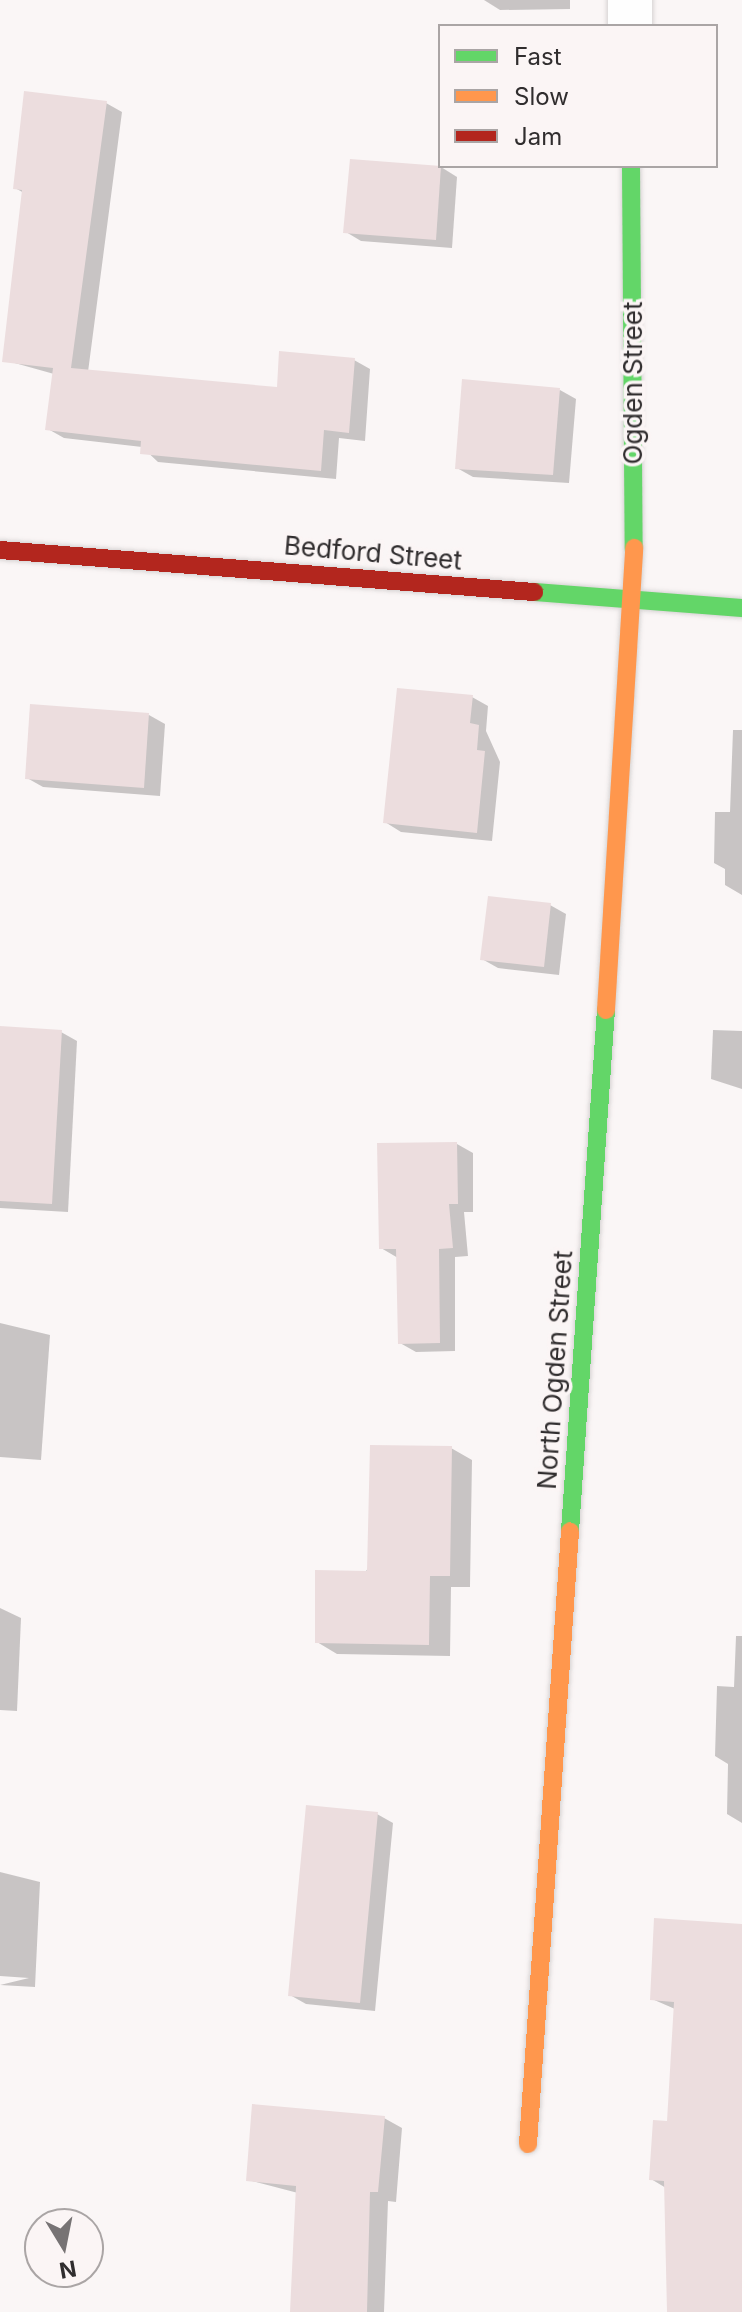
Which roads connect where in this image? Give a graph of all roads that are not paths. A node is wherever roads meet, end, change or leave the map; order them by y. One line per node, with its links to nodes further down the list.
1 (630, 0): 2 (street)
2 (630, 24)
3 (631, 168): 5 (street, Ogden Street)
4 (0, 550): 5 (street, Bedford Street)
5 (634, 600): 6 (street, Bedford Street); 7 (street, North Ogden Street)
6 (742, 608)
7 (528, 2144)

